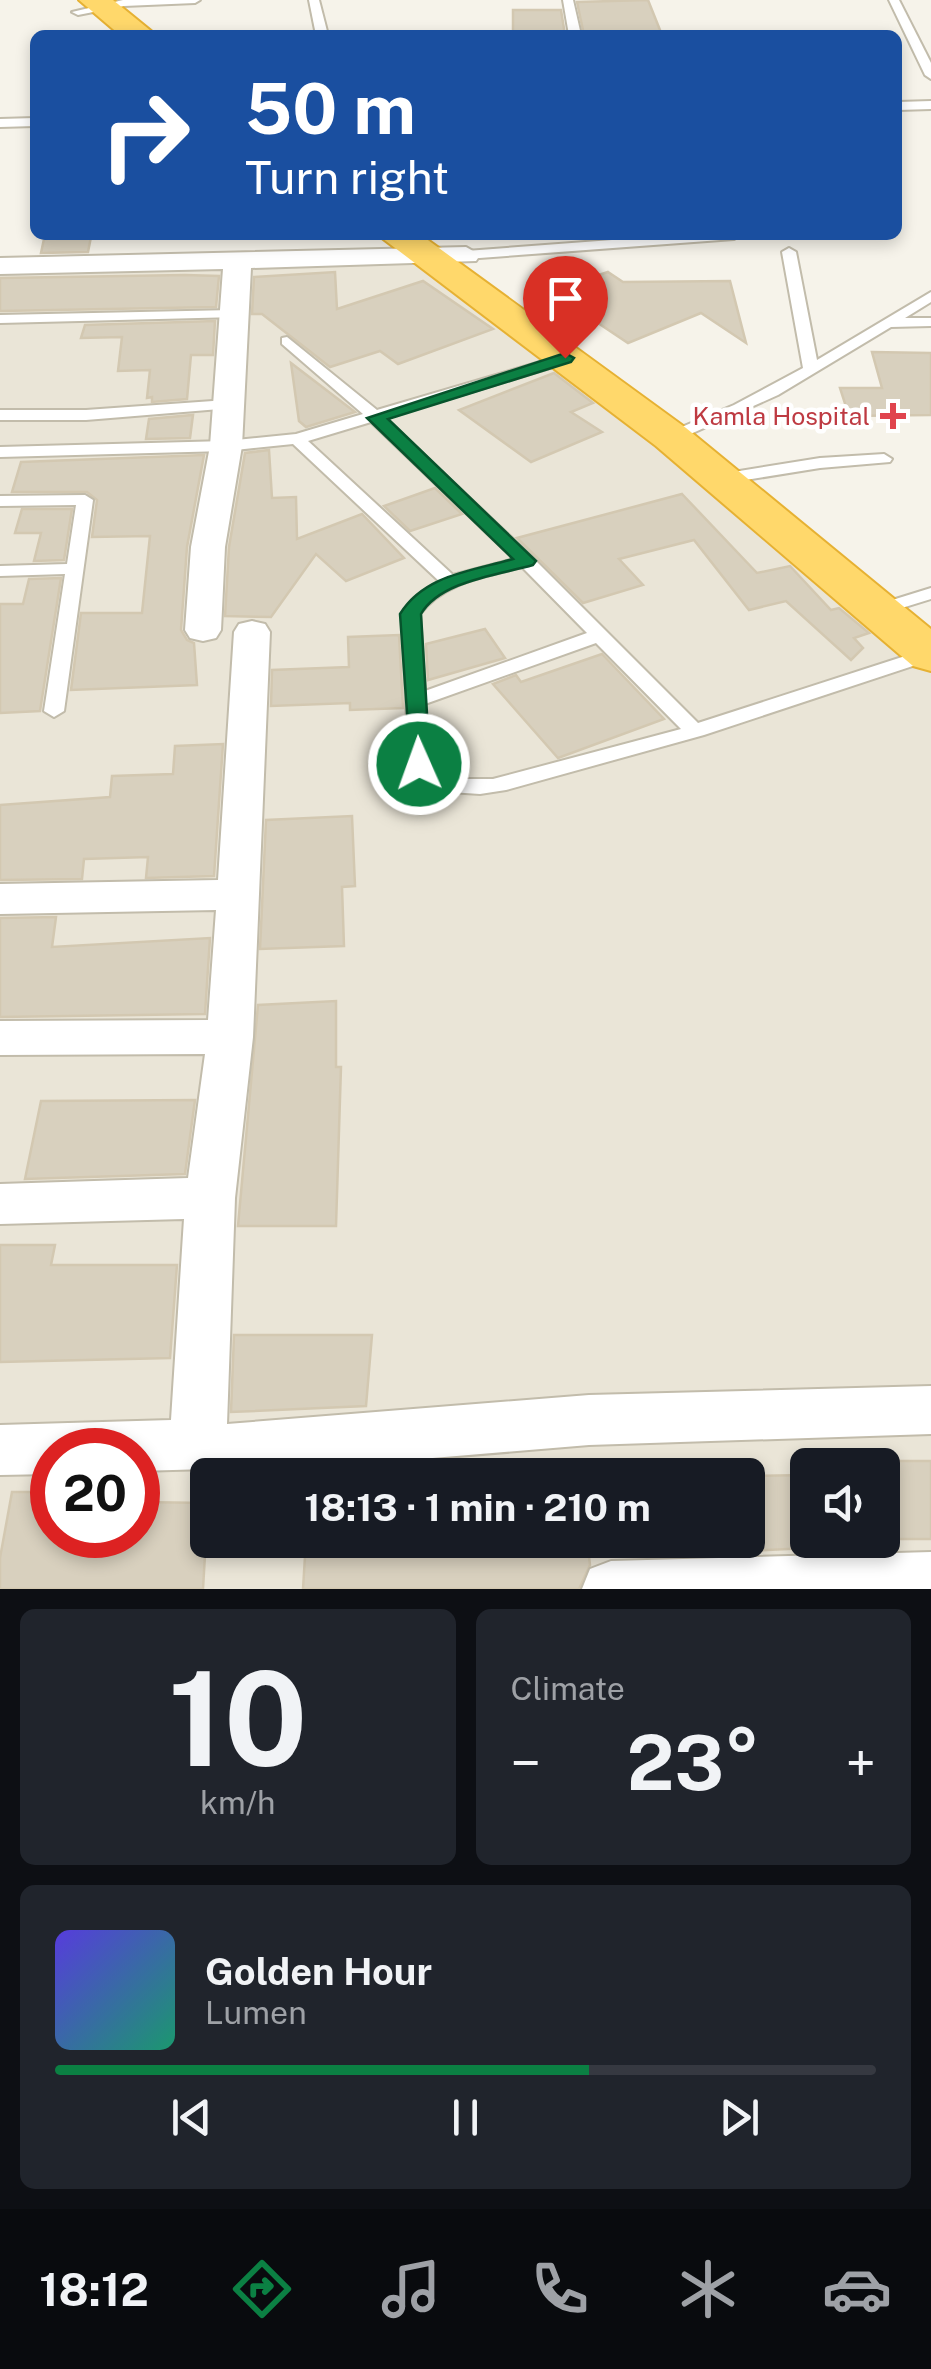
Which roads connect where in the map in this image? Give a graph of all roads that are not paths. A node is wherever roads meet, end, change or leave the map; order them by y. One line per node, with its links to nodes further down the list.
1 (195, 0): 5 (lane)
2 (314, 0): 7 (lane)
3 (568, 0): 8 (lane)
4 (894, 0): 9 (lane)
5 (89, 10): 6 (highway)
6 (130, 30)
7 (321, 30)
8 (574, 30)
9 (931, 75)
10 (902, 106): 11 (lane)
11 (931, 106)
12 (30, 122): 13 (lane)
13 (0, 123)
14 (602, 240): 15 (lane)
15 (432, 246): 17 (street); 25 (highway); 30 (highway)
16 (789, 252): 26 (lane)
17 (237, 261): 18 (street); 20 (street)
18 (0, 266)
19 (931, 296): 23 (lane)
20 (233, 314): 21 (lane); 27 (street)
21 (0, 319)
22 (931, 322): 23 (lane)
23 (887, 323): 26 (lane)
24 (287, 341): 29 (lane)
25 (565, 358): 29 (lane); 30 (highway)
26 (811, 370): 30 (lane)
27 (227, 405): 28 (lane); 32 (street)
28 (0, 415)
29 (376, 418): 31 (lane); 38 (lane)
30 (687, 432): 35 (highway); 36 (highway)
31 (297, 439): 32 (lane); 41 (lane)
32 (226, 446): 33 (lane); 43 (street)
33 (0, 452)
34 (884, 459): 35 (lane)
35 (766, 472): 36 (lane); 42 (highway)
36 (722, 478): 42 (highway)
37 (0, 500): 39 (lane)
38 (526, 561): 41 (lane); 45 (lane)
39 (75, 569): 40 (lane); 48 (lane)
40 (0, 571)
41 (452, 583): 47 (lane)
42 (915, 602): 46 (highway)
43 (203, 630)
44 (252, 632): 50 (street)
45 (598, 636): 47 (lane); 49 (lane)
46 (931, 654): 49 (lane)
47 (417, 700): 49 (lane)
48 (54, 712)
49 (694, 730)
50 (236, 895): 51 (street); 52 (street)
51 (0, 899)
52 (230, 1036): 53 (street); 54 (street)
53 (0, 1038)
54 (210, 1198): 55 (street); 57 (street)
55 (0, 1204)
56 (931, 1410): 57 (street)
57 (208, 1444): 58 (street)
58 (0, 1450)
59 (931, 1580): 60 (street)
60 (611, 1589)

